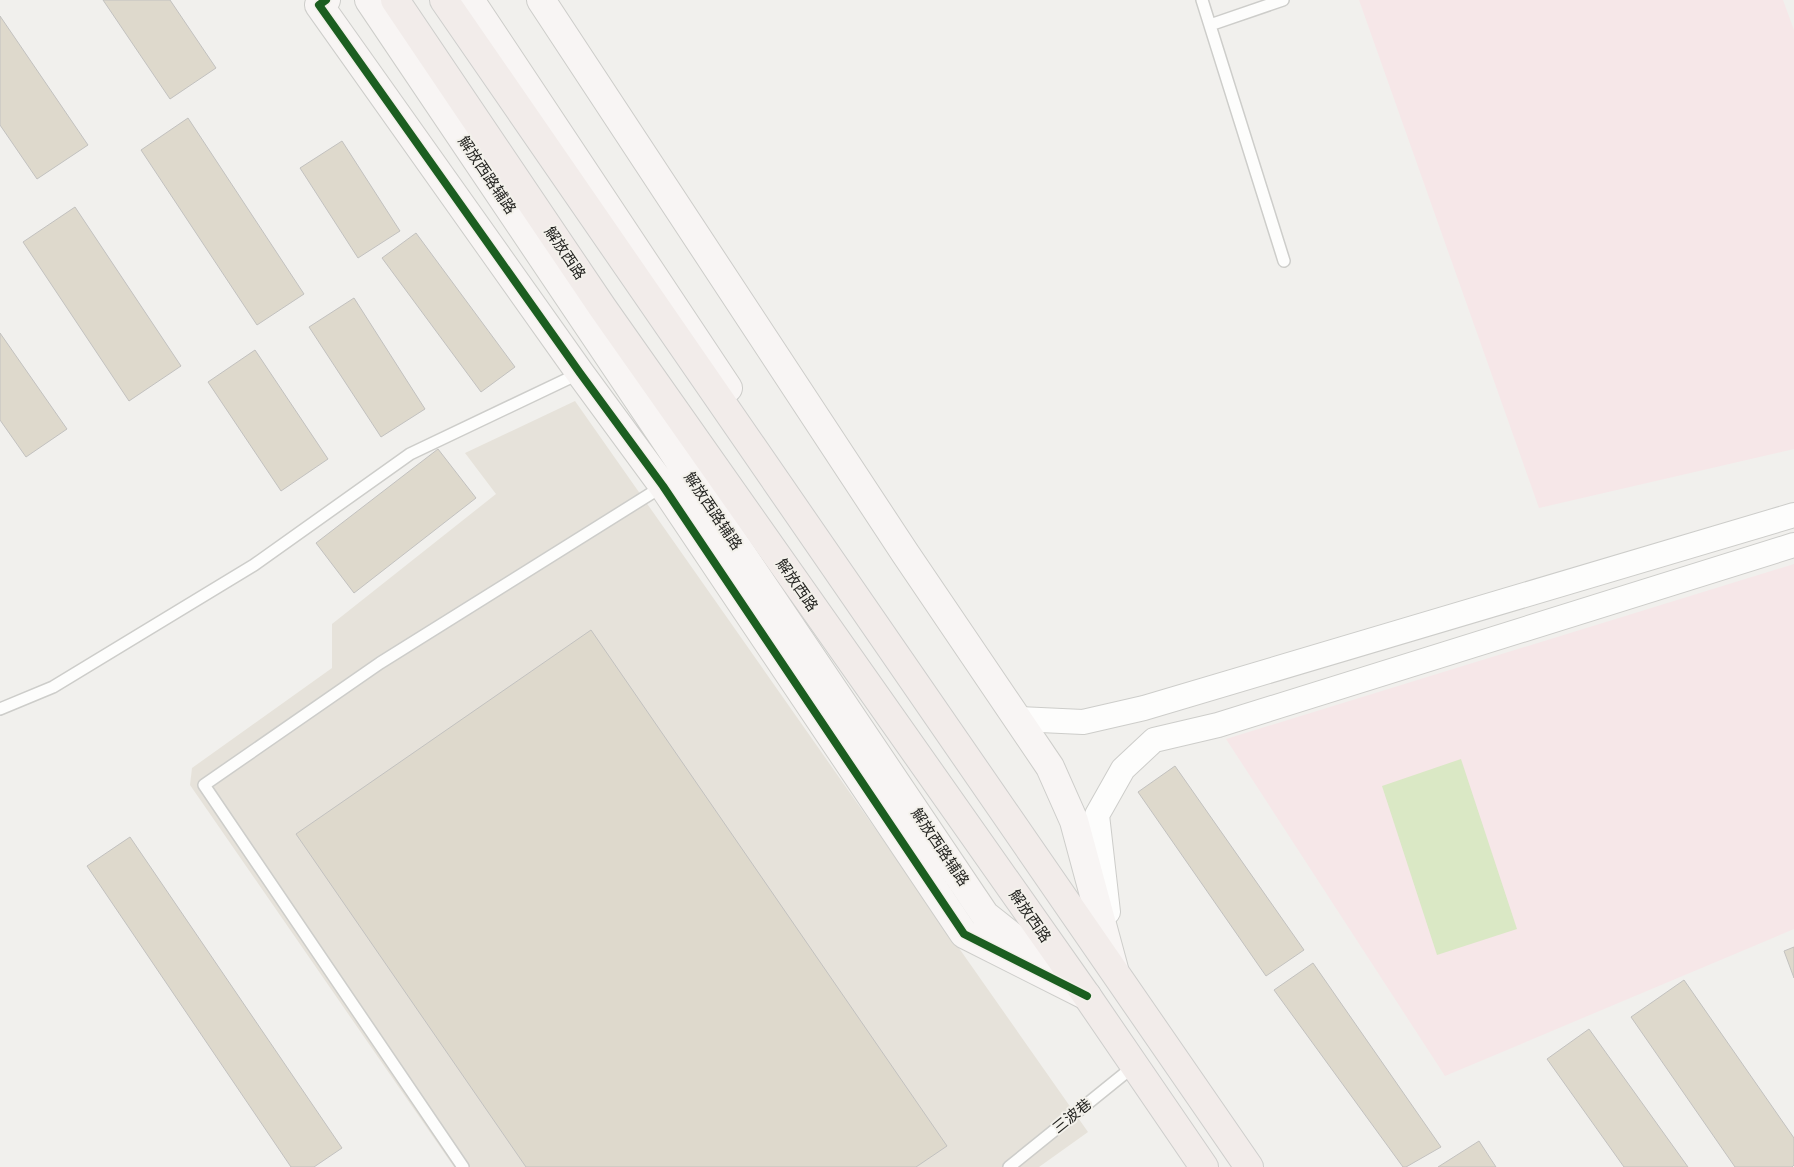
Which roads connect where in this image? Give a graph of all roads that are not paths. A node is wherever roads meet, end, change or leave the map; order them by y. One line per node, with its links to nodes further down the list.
1 (369, 0): 18 (street, 解放西路辅路)
2 (395, 0): 18 (main road, 解放西路)
3 (444, 0): 17 (main road)
4 (470, 0): 17 (street)
5 (541, 0): 16 (street)
6 (1202, 0): 9 (lane)
7 (1283, 0): 9 (lane)
8 (322, 2): 11 (street)
9 (1210, 25): 10 (lane)
10 (1284, 261)
11 (580, 374): 12 (street); 15 (lane)
12 (663, 486): 18 (street); 21 (lane)
13 (1794, 515): 16 (street)
14 (1794, 545): 17 (street)
15 (0, 709)
16 (1019, 719): 17 (street)
17 (1115, 973): 25 (main road)
18 (1087, 996): 19 (main road, 解放西路)
19 (1134, 1066): 20 (main road, 解放西路); 22 (lane, 三波巷)
20 (1177, 1128): 23 (main road); 24 (main road, 解放西路)
21 (463, 1167)
22 (1009, 1167)
23 (1180, 1167)
24 (1204, 1167)
25 (1249, 1167)

